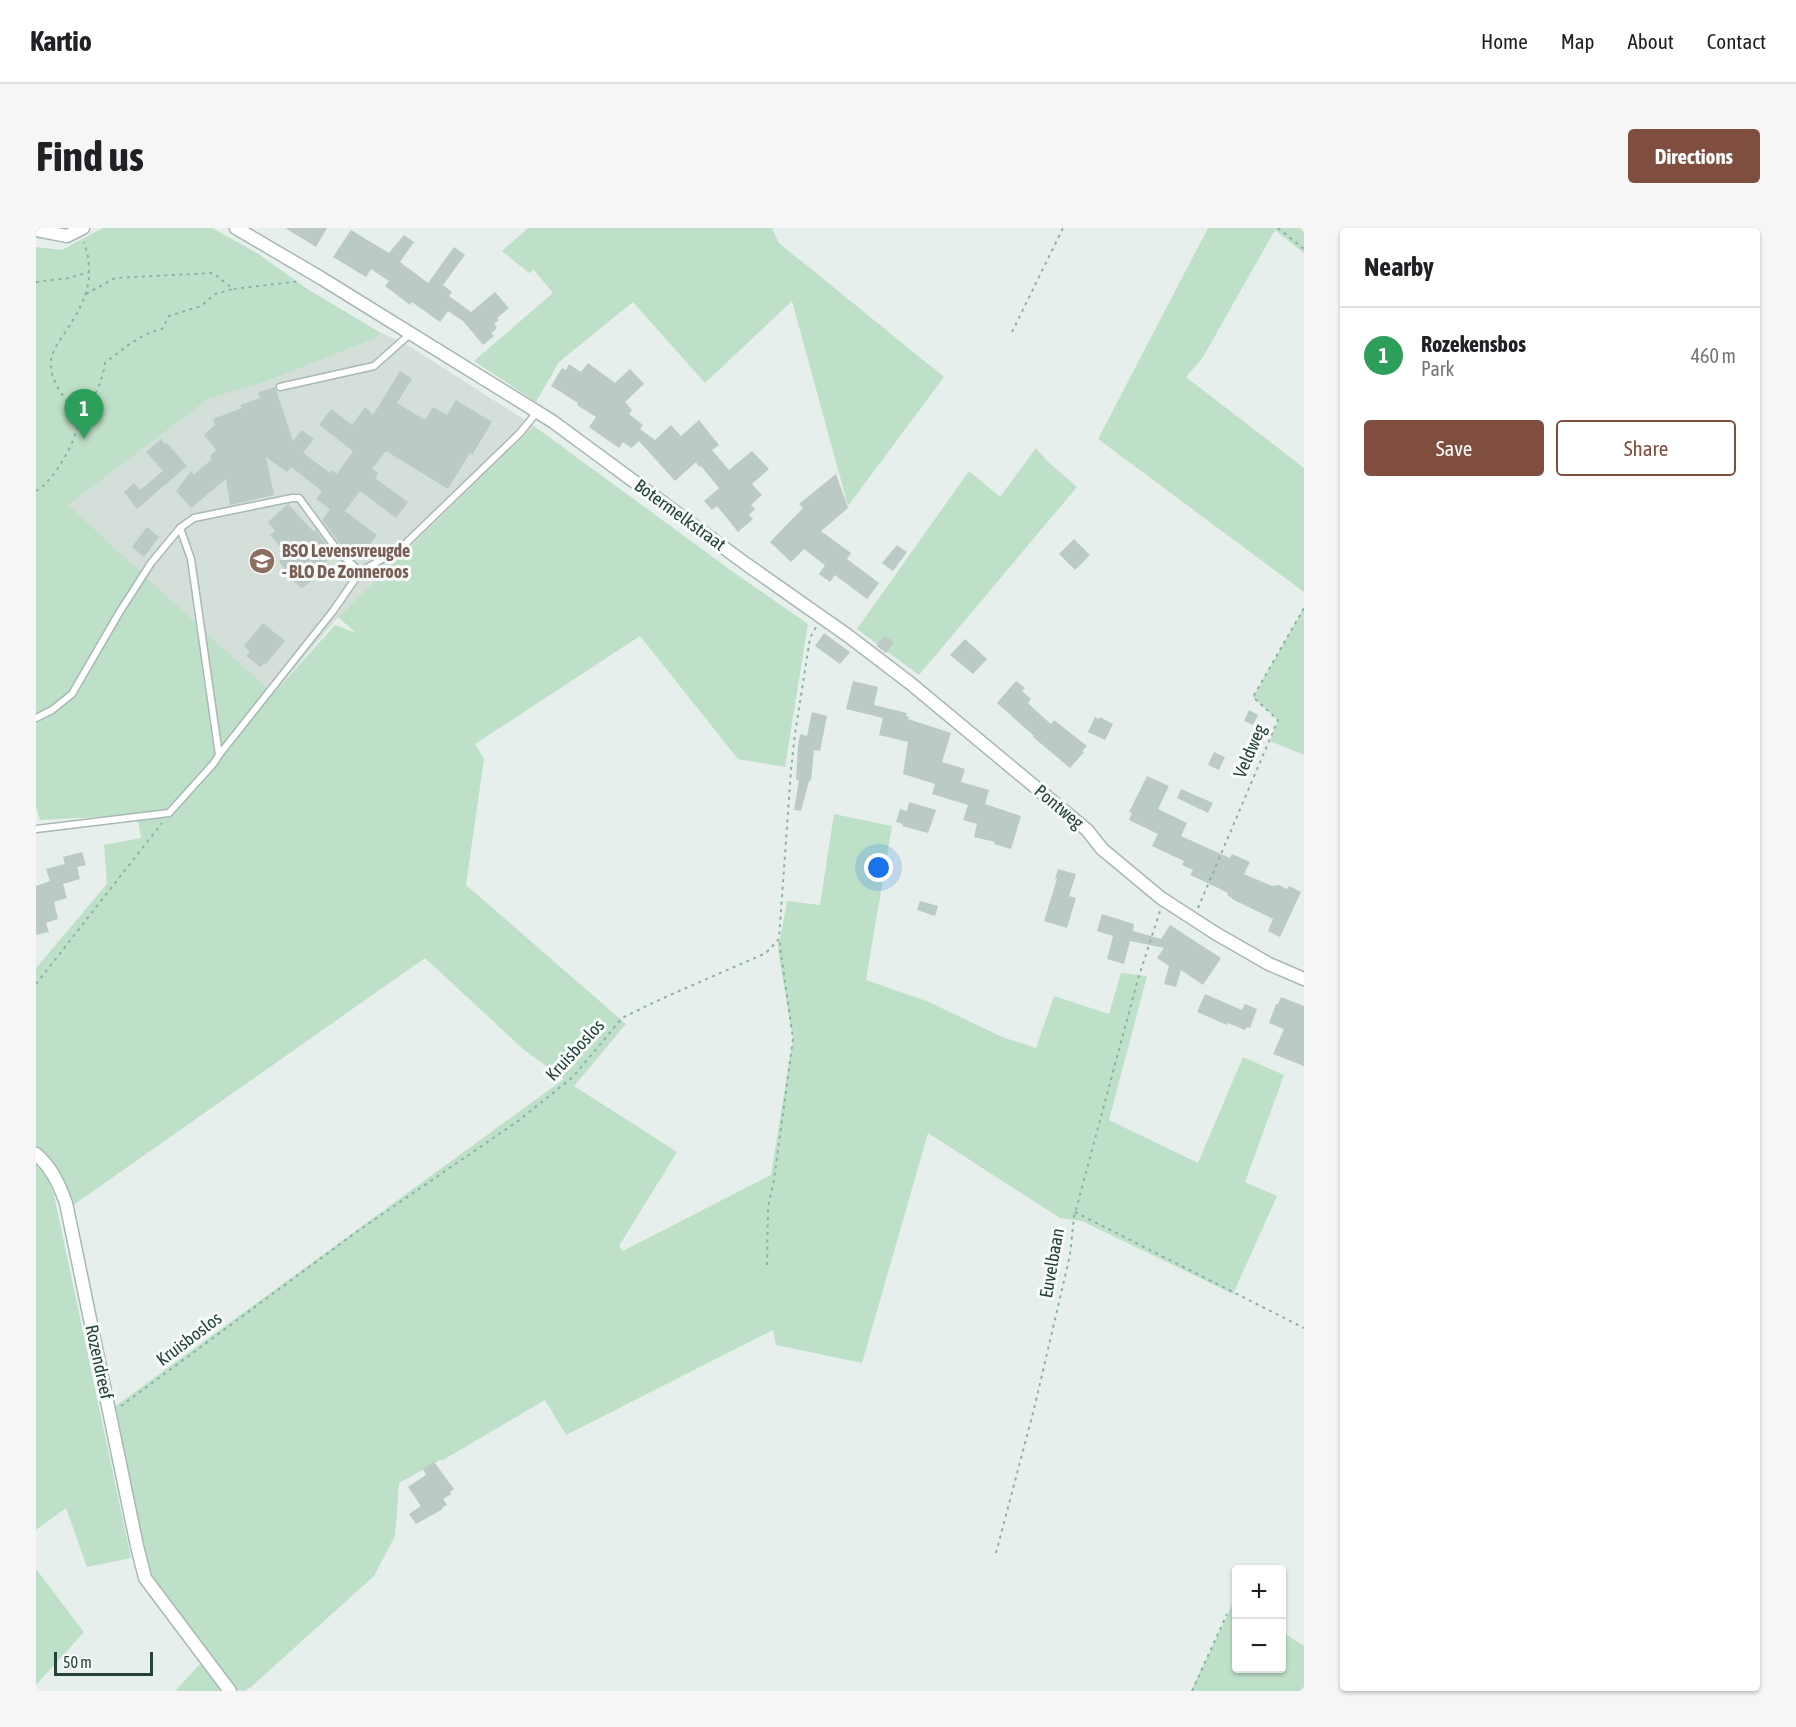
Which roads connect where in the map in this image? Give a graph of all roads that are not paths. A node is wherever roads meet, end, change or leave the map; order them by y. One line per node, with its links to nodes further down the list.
1 (236, 228): 4 (street, Botermelkstraat)
2 (81, 229): 3 (street)
3 (36, 231)
4 (411, 333): 5 (lane); 6 (street, Botermelkstraat)
5 (280, 387)
6 (537, 412): 8 (lane); 9 (street, Botermelkstraat)
7 (180, 528): 8 (lane); 10 (lane); 11 (lane)
8 (360, 572): 11 (lane)
9 (823, 619): 13 (street, Pontweg)
10 (36, 718)
11 (219, 755): 12 (lane)
12 (36, 830)
13 (1304, 979)
14 (36, 1154): 15 (street, Rozendreef)
15 (230, 1691)

